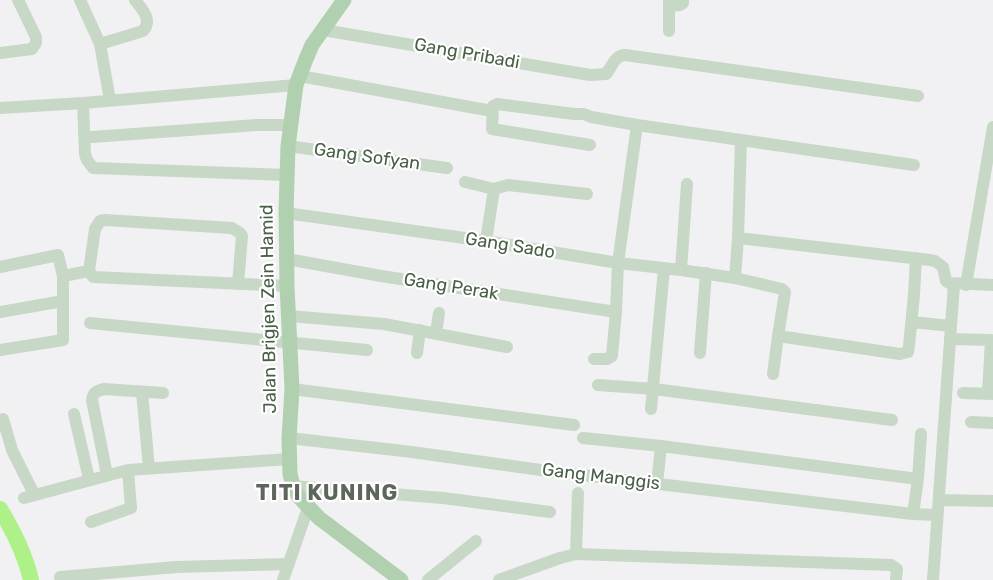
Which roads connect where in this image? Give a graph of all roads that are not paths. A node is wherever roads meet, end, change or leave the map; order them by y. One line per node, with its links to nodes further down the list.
1 (18, 0): 10 (street)
2 (80, 0): 9 (street)
3 (135, 0): 9 (street)
4 (344, 0): 7 (main road, Jalan Brigjen Zein Hamid)
5 (683, 0): 6 (street)
6 (669, 3): 8 (street)
7 (323, 30): 11 (main road, Jalan Brigjen Zein Hamid); 12 (street, Gang Pribadi)
8 (669, 31)
9 (100, 44): 13 (street)
10 (0, 53)
11 (298, 80): 13 (street); 16 (street); 17 (main road, Jalan Brigjen Zein Hamid)
12 (918, 96)
13 (110, 100): 14 (street)
14 (83, 103): 15 (street); 26 (street)
15 (0, 108)
16 (492, 110): 18 (street); 22 (street)
17 (291, 125): 20 (street); 23 (main road, Jalan Brigjen Zein Hamid)
18 (637, 125): 21 (street); 36 (street)
19 (993, 127): 45 (street)
20 (92, 137)
21 (741, 140): 24 (street); 32 (street)
22 (590, 145)
23 (288, 146): 25 (street, Gang Sofyan); 26 (main road, Jalan Brigjen Zein Hamid)
24 (914, 165)
25 (446, 168)
26 (287, 175): 31 (main road, Jalan Brigjen Zein Hamid)
27 (465, 182): 29 (street)
28 (687, 184): 39 (street)
29 (494, 189): 30 (street); 33 (street)
30 (587, 194)
31 (286, 213): 33 (street, Gang Sado); 35 (main road, Jalan Brigjen Zein Hamid)
32 (738, 238): 34 (street); 43 (street)
33 (486, 241): 36 (street, Gang Sado)
34 (916, 258): 45 (street); 53 (street)
35 (287, 259): 46 (main road, Jalan Brigjen Zein Hamid); 50 (street, Gang Perak)
36 (618, 263): 38 (street, Gang Sado); 50 (street)
37 (0, 267): 42 (street)
38 (664, 269): 39 (street, Gang Sado); 69 (street)
39 (681, 270): 41 (street, Gang Sado)
40 (89, 271): 42 (street); 44 (street); 44 (street)
41 (706, 273): 43 (street, Gang Sado); 64 (street)
42 (63, 276): 48 (street)
43 (734, 278): 58 (street, Gang Sado)
44 (238, 284): 46 (street)
45 (960, 285): 47 (street); 57 (street)
46 (287, 286): 52 (main road, Jalan Brigjen Zein Hamid)
47 (993, 286)
48 (63, 301): 49 (street); 61 (street)
49 (0, 312)
50 (616, 312): 65 (street)
51 (439, 313): 56 (street)
52 (289, 316): 55 (street); 59 (main road, Jalan Brigjen Zein Hamid)
53 (912, 322): 57 (street); 58 (street)
54 (90, 323): 59 (street)
55 (420, 330): 56 (street); 63 (street)
56 (436, 333): 60 (street)
57 (950, 333): 73 (street); 94 (street)
58 (778, 336): 66 (street)
59 (290, 342): 62 (street); 68 (main road, Jalan Brigjen Zein Hamid)
60 (507, 346)
61 (0, 350)
62 (366, 350)
63 (417, 353)
64 (700, 353)
65 (594, 358)
66 (773, 374)
67 (598, 385): 69 (street)
68 (292, 389): 80 (street); 82 (main road, Jalan Brigjen Zein Hamid)
69 (654, 389): 74 (street); 77 (street)
70 (142, 392): 71 (street); 86 (street); 88 (street)
71 (163, 393)
72 (963, 393): 73 (street)
73 (991, 393)
74 (651, 409)
75 (74, 414): 89 (street)
76 (3, 419): 89 (street)
77 (892, 420)
78 (971, 422): 79 (street)
79 (993, 422)
80 (574, 425)
81 (921, 434): 90 (street)
82 (289, 438): 85 (main road, Jalan Brigjen Zein Hamid); 91 (street, Gang Manggis)
83 (583, 438): 84 (street)
84 (661, 446): 90 (street); 91 (street)
85 (289, 459): 86 (street); 92 (main road, Jalan Brigjen Zein Hamid)
86 (149, 468): 87 (street)
87 (128, 470): 88 (street); 100 (street)
88 (107, 475): 89 (street)
89 (89, 479)
90 (918, 479): 98 (street)
91 (657, 484): 98 (street, Gang Manggis)
92 (293, 486): 96 (main road, Jalan Brigjen Zein Hamid); 97 (street)
93 (578, 493): 102 (street)
94 (939, 500): 95 (street); 99 (street)
95 (993, 501)
96 (308, 508): 103 (street); 106 (main road, Jalan Brigjen Zein Hamid)
97 (550, 512)
98 (913, 514): 99 (street, Gang Manggis)
99 (937, 515): 110 (street)
100 (91, 522)
101 (476, 541): 107 (street)
102 (576, 554): 108 (street); 109 (street)
103 (289, 564): 104 (street); 105 (street)
104 (60, 577)
105 (283, 580)
106 (401, 580)
107 (428, 580)
108 (499, 580)
109 (896, 580)
110 (933, 580)

